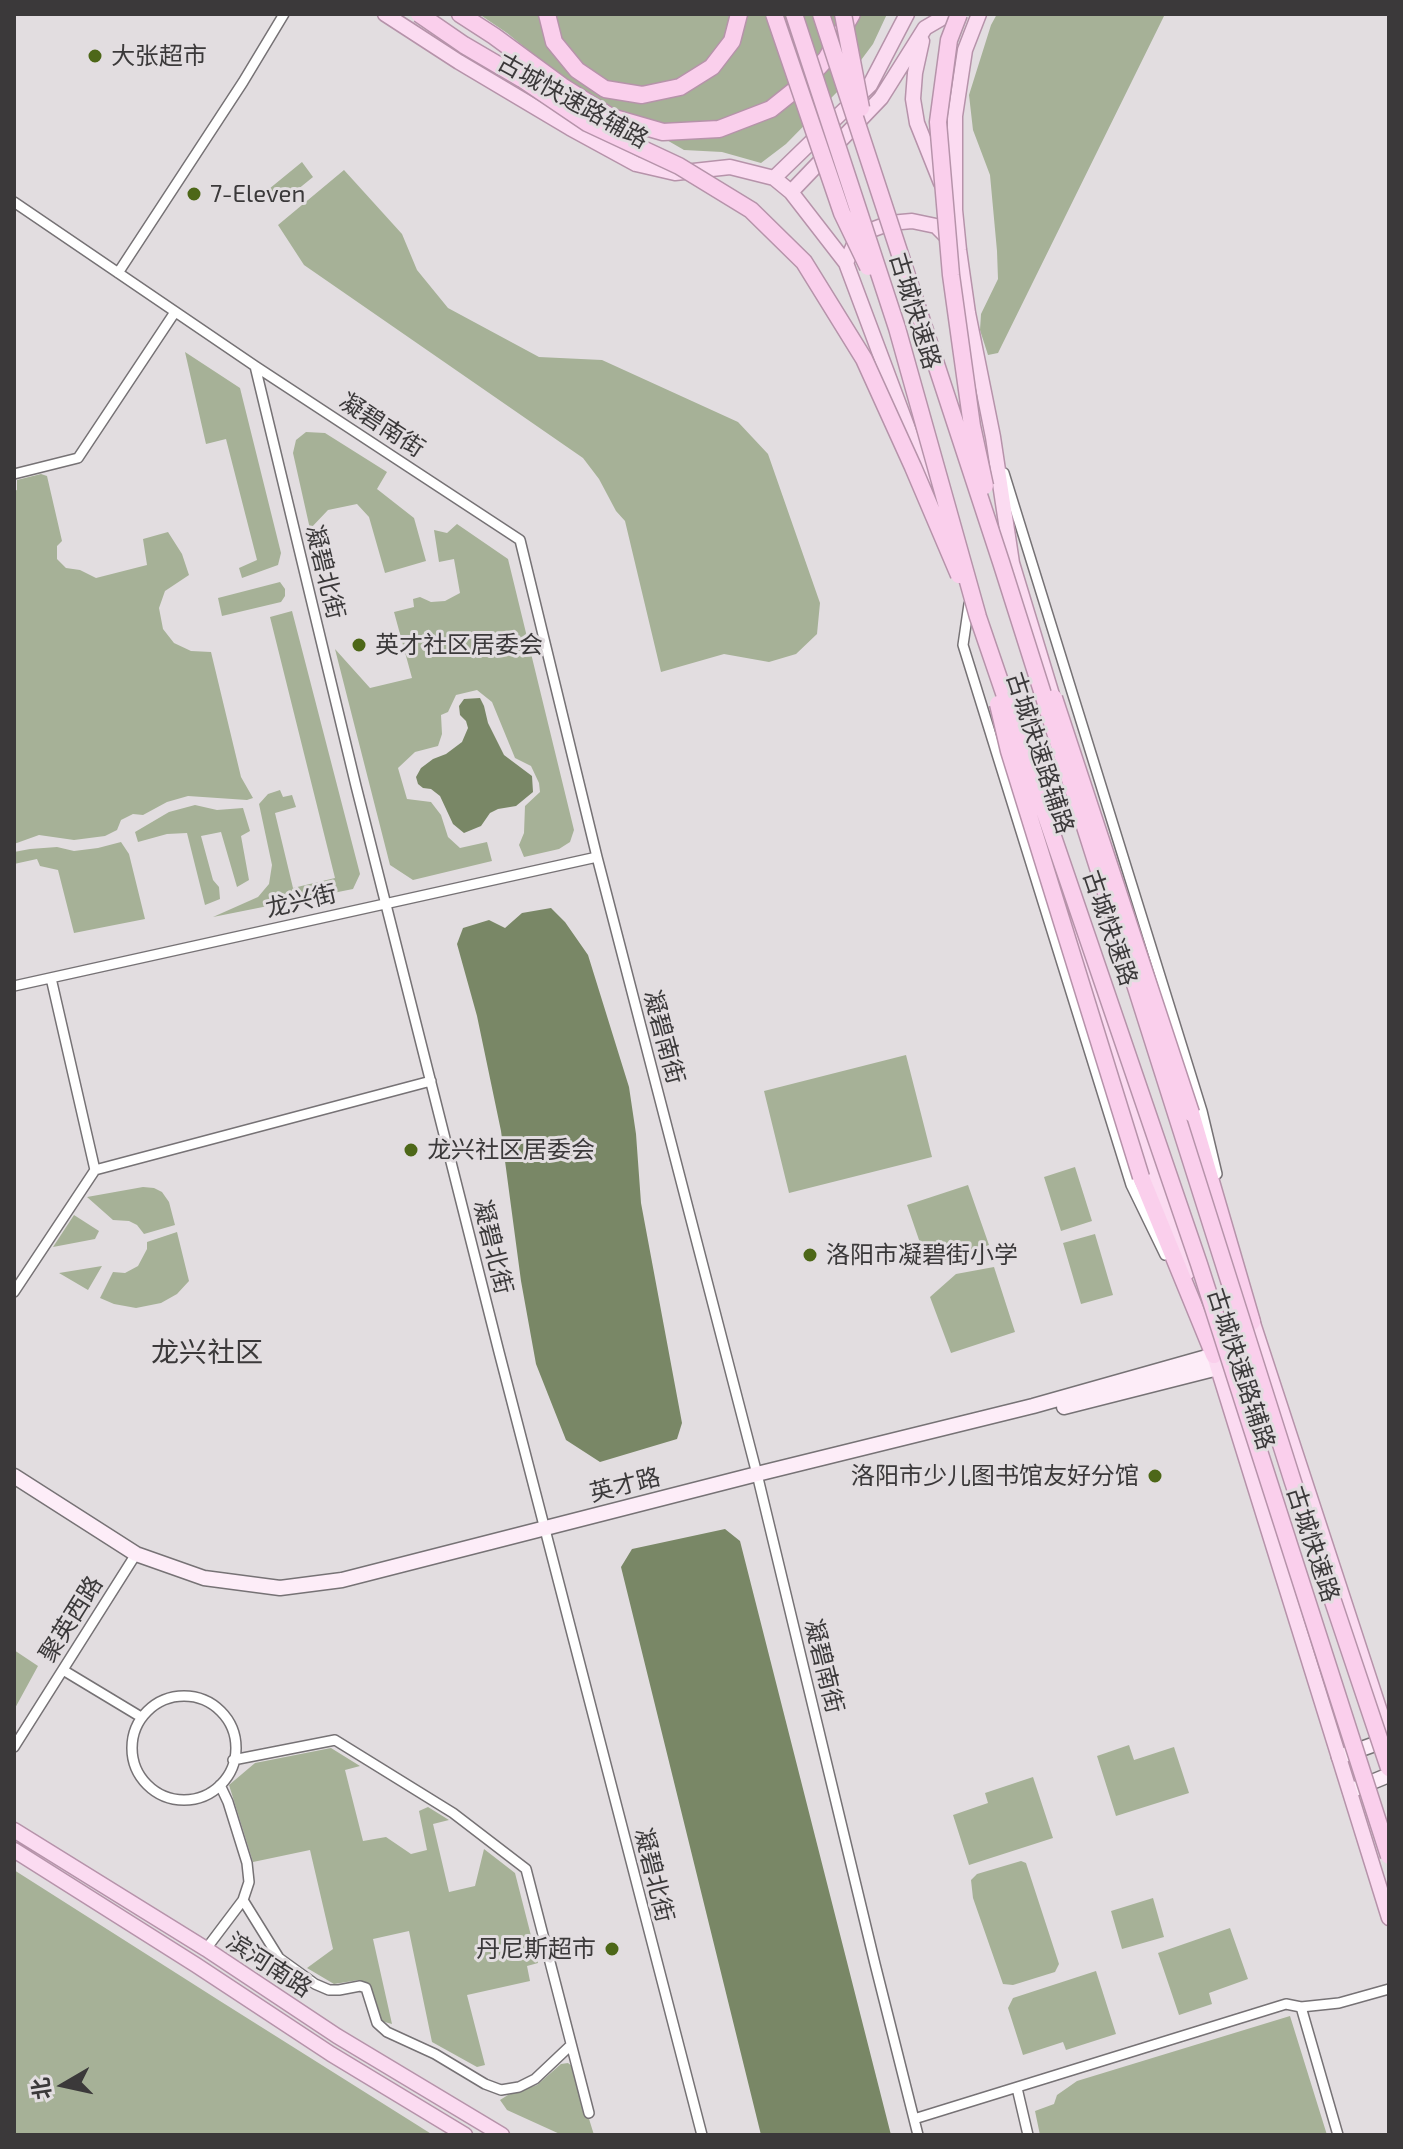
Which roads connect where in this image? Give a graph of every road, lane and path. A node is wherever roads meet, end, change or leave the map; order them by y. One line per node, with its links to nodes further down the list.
1 (284, 14): 24 (street)
2 (385, 14): 17 (main road, 古城快速路辅路)
3 (419, 14): 30 (highway, bridge)
4 (460, 14): 11 (highway)
5 (547, 14): 6 (highway)
6 (739, 14)
7 (774, 14): 26 (highway, bridge)
8 (794, 14): 26 (highway, 古城快速路, bridge)
9 (821, 14): 18 (highway, 古城快速路, bridge)
10 (843, 14): 18 (highway, bridge)
11 (852, 14)
12 (907, 14): 17 (main road)
13 (949, 14): 16 (main road)
14 (959, 14): 29 (highway, bridge)
15 (979, 14): 21 (main road, 古城快速路辅路)
16 (927, 21): 19 (main road); 21 (main road)
17 (774, 178): 19 (main road, 古城快速路辅路)
18 (876, 184): 29 (highway, 古城快速路, bridge)
19 (791, 192): 23 (main road, 古城快速路辅路)
20 (14, 202): 24 (street, 凝碧南街)
21 (955, 210): 22 (main road, 古城快速路辅路)
22 (959, 250): 23 (main road); 38 (main road, 古城快速路辅路)
23 (846, 263): 30 (main road, 古城快速路辅路)
24 (118, 273): 25 (street, 凝碧南街)
25 (175, 312): 27 (street, 凝碧南街); 28 (street)
26 (897, 328): 30 (highway, 古城快速路, bridge)
27 (255, 366): 31 (street, 凝碧南街); 32 (street, 凝碧北街)
28 (14, 474)
29 (1001, 562): 38 (highway, bridge); 52 (highway, 古城快速路, bridge)
30 (974, 611): 40 (main road, 古城快速路辅路); 40 (highway, bridge); 40 (street); 58 (highway, 古城快速路, bridge)
31 (597, 857): 32 (street, 龙兴街); 42 (street, 凝碧南街)
32 (386, 902): 33 (street, 龙兴街); 35 (street, 凝碧北街)
33 (51, 978): 34 (street, 龙兴街); 36 (street)
34 (14, 986)
35 (431, 1081): 36 (street); 44 (street, 凝碧北街)
36 (95, 1170): 37 (street)
37 (14, 1292)
38 (1252, 1322): 39 (main road, 古城快速路辅路); 40 (main road, 英才路)
39 (1257, 1342): 40 (main road, 英才路); 48 (main road, 古城快速路辅路)
40 (1216, 1362): 42 (main road, 英才路); 50 (main road, 古城快速路辅路)
41 (14, 1476): 45 (main road, 英才路)
42 (758, 1478): 44 (main road, 英才路); 67 (street, 凝碧南街)
43 (14, 1487): 45 (main road, 英才路)
44 (545, 1533): 45 (main road, 英才路); 70 (street, 凝碧北街)
45 (134, 1558): 46 (street, 聚英西路)
46 (63, 1670): 47 (street); 49 (street, 聚英西路)
47 (141, 1717): 51 (street); 54 (street)
48 (1389, 1739): 50 (main road)
49 (14, 1747)
50 (1339, 1757): 55 (main road, 古城快速路辅路)
51 (233, 1760): 54 (street); 64 (street)
52 (1389, 1768)
53 (1389, 1775): 55 (main road)
54 (220, 1785): 59 (street)
55 (1350, 1791): 60 (main road, 古城快速路辅路)
56 (14, 1830): 61 (main road, 滨河南路)
57 (14, 1850): 68 (main road, 滨河南路)
58 (1389, 1856)
59 (243, 1900): 61 (street); 64 (street)
60 (1389, 1918)
61 (206, 1949): 69 (main road, 滨河南路)
62 (1389, 1989): 63 (street)
63 (1301, 2007): 65 (street); 73 (street)
64 (571, 2045): 66 (street)
65 (1017, 2088): 67 (street); 72 (street)
66 (589, 2113)
67 (914, 2119): 71 (street, 凝碧南街)
68 (465, 2135)
69 (502, 2135)
70 (702, 2135)
71 (918, 2135)
72 (1028, 2135)
73 (1338, 2135)

